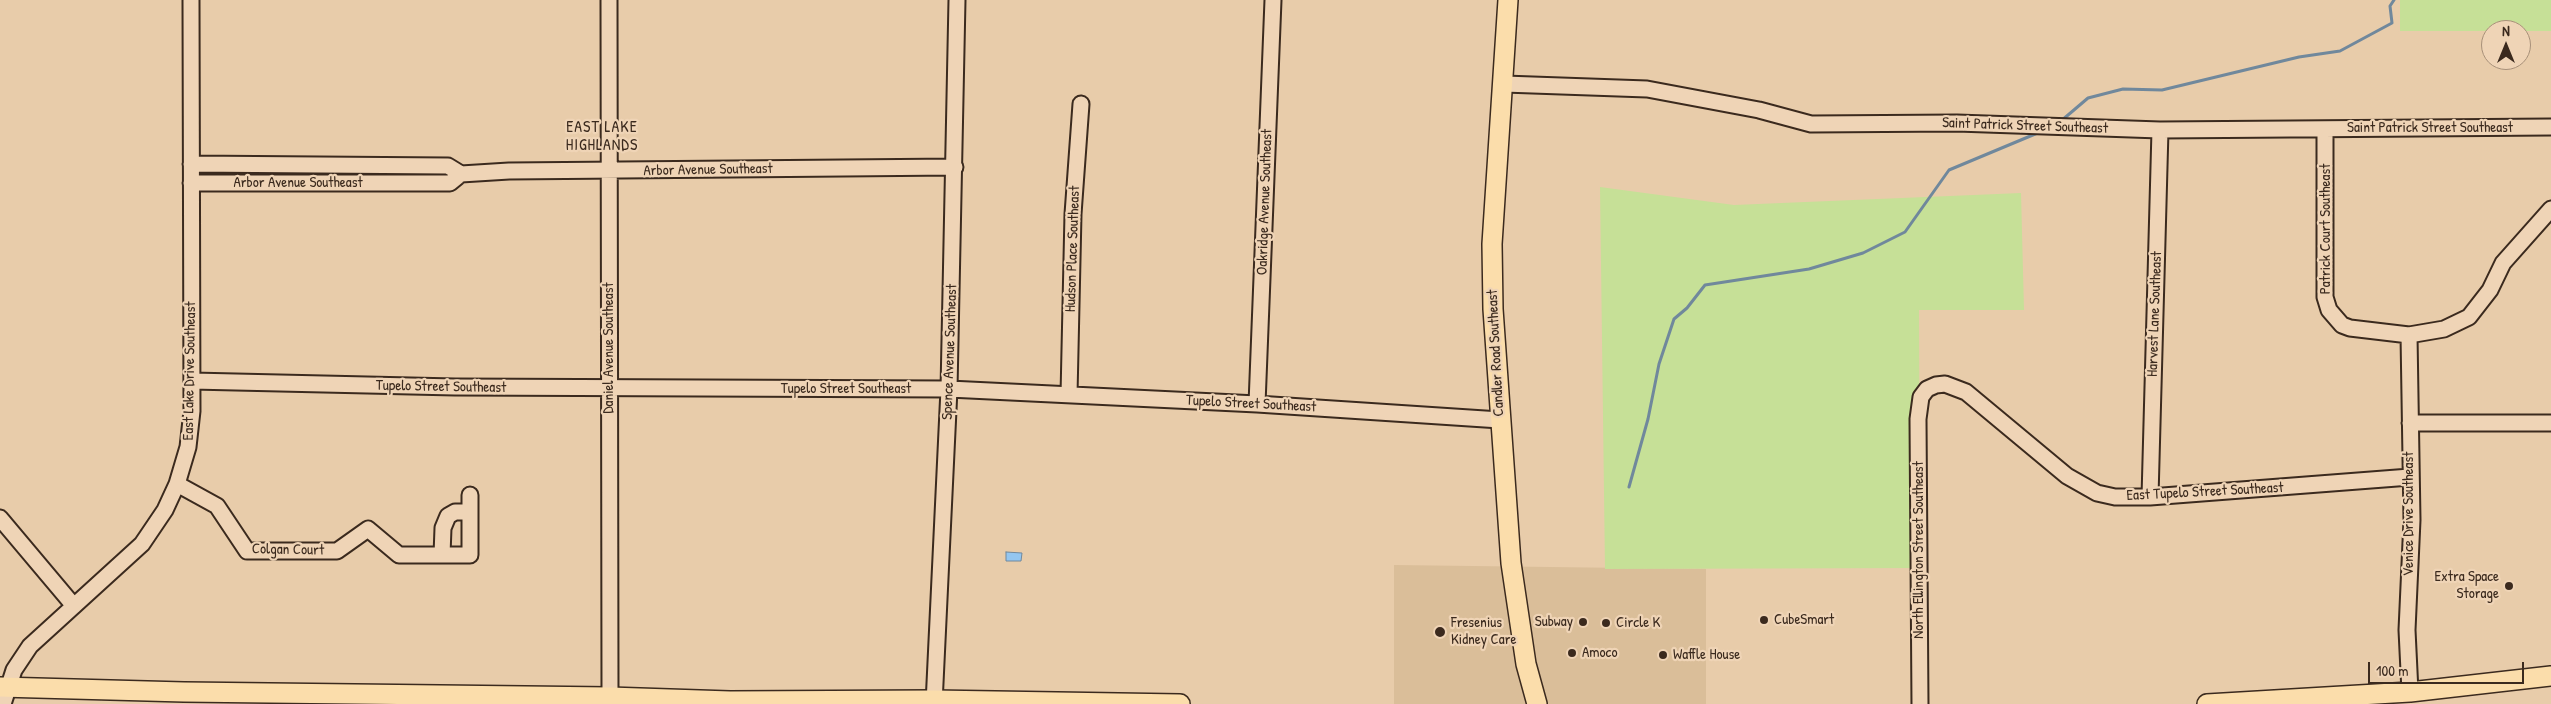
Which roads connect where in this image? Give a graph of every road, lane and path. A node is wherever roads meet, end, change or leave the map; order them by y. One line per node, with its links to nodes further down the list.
1 (191, 0): 11 (street, East Lake Drive Southeast)
2 (609, 0): 13 (street, Daniel Avenue Southeast)
3 (957, 0): 12 (street, Spence Avenue Southeast)
4 (1273, 0): 23 (street, Oakridge Avenue Southeast)
5 (1508, 0): 6 (main road, Candler Road Southeast)
6 (1504, 84): 10 (street, Saint Patrick Street Southeast); 24 (main road, Candler Road Southeast)
7 (1081, 104): 21 (street, Hudson Place Southeast)
8 (2551, 127): 9 (street, Saint Patrick Street Southeast)
9 (2325, 129): 10 (street, Saint Patrick Street Southeast); 17 (street, Patrick Court Southeast)
10 (2160, 130): 30 (street, Harvest Lane Southeast)
11 (191, 164): 14 (street, Arbor Avenue Southeast); 15 (street, East Lake Drive Southeast)
12 (955, 167): 13 (street, Arbor Avenue Southeast); 20 (street, Spence Avenue Southeast)
13 (608, 171): 14 (street, Arbor Avenue Southeast); 19 (street, Daniel Avenue Southeast)
14 (461, 174): 15 (street, Arbor Avenue Southeast)
15 (191, 183): 18 (street, East Lake Drive Southeast)
16 (2551, 209): 17 (street, Patrick Court Southeast)
17 (2408, 335): 25 (street, Venice Drive Southeast)
18 (192, 381): 19 (street, Tupelo Street Southeast); 28 (street, East Lake Drive Southeast)
19 (609, 389): 20 (street, Tupelo Street Southeast); 38 (street, Daniel Avenue Southeast)
20 (949, 389): 21 (street, Tupelo Street Southeast); 41 (street, Spence Avenue Southeast)
21 (1069, 395): 23 (street, Tupelo Street Southeast)
22 (1921, 397): 30 (street, East Tupelo Street Southeast); 44 (street, North Ellington Street Southeast)
23 (1257, 404): 24 (street, Tupelo Street Southeast)
24 (1500, 420): 43 (main road, Candler Road Southeast)
25 (2410, 423): 26 (street); 27 (street, Venice Drive Southeast)
26 (2551, 423)
27 (2410, 477): 30 (street, East Tupelo Street Southeast); 36 (street, Venice Drive Southeast)
28 (177, 484): 33 (street, Colgan Court); 34 (street, East Lake Drive Southeast)
29 (470, 495): 31 (street, Colgan Court)
30 (2150, 497)
31 (470, 512): 33 (street); 33 (street, Colgan Court)
32 (0, 518): 34 (street)
33 (442, 555)
34 (74, 606): 37 (street, East Lake Drive Southeast)
35 (2551, 676): 36 (main road)
36 (2410, 692): 45 (main road)
37 (3, 693): 39 (main road)
38 (610, 697): 40 (main road); 41 (main road)
39 (184, 698): 40 (main road)
40 (508, 700)
41 (934, 702): 42 (main road)
42 (1180, 704)
43 (1537, 704)
44 (1920, 704)
45 (2207, 704)

